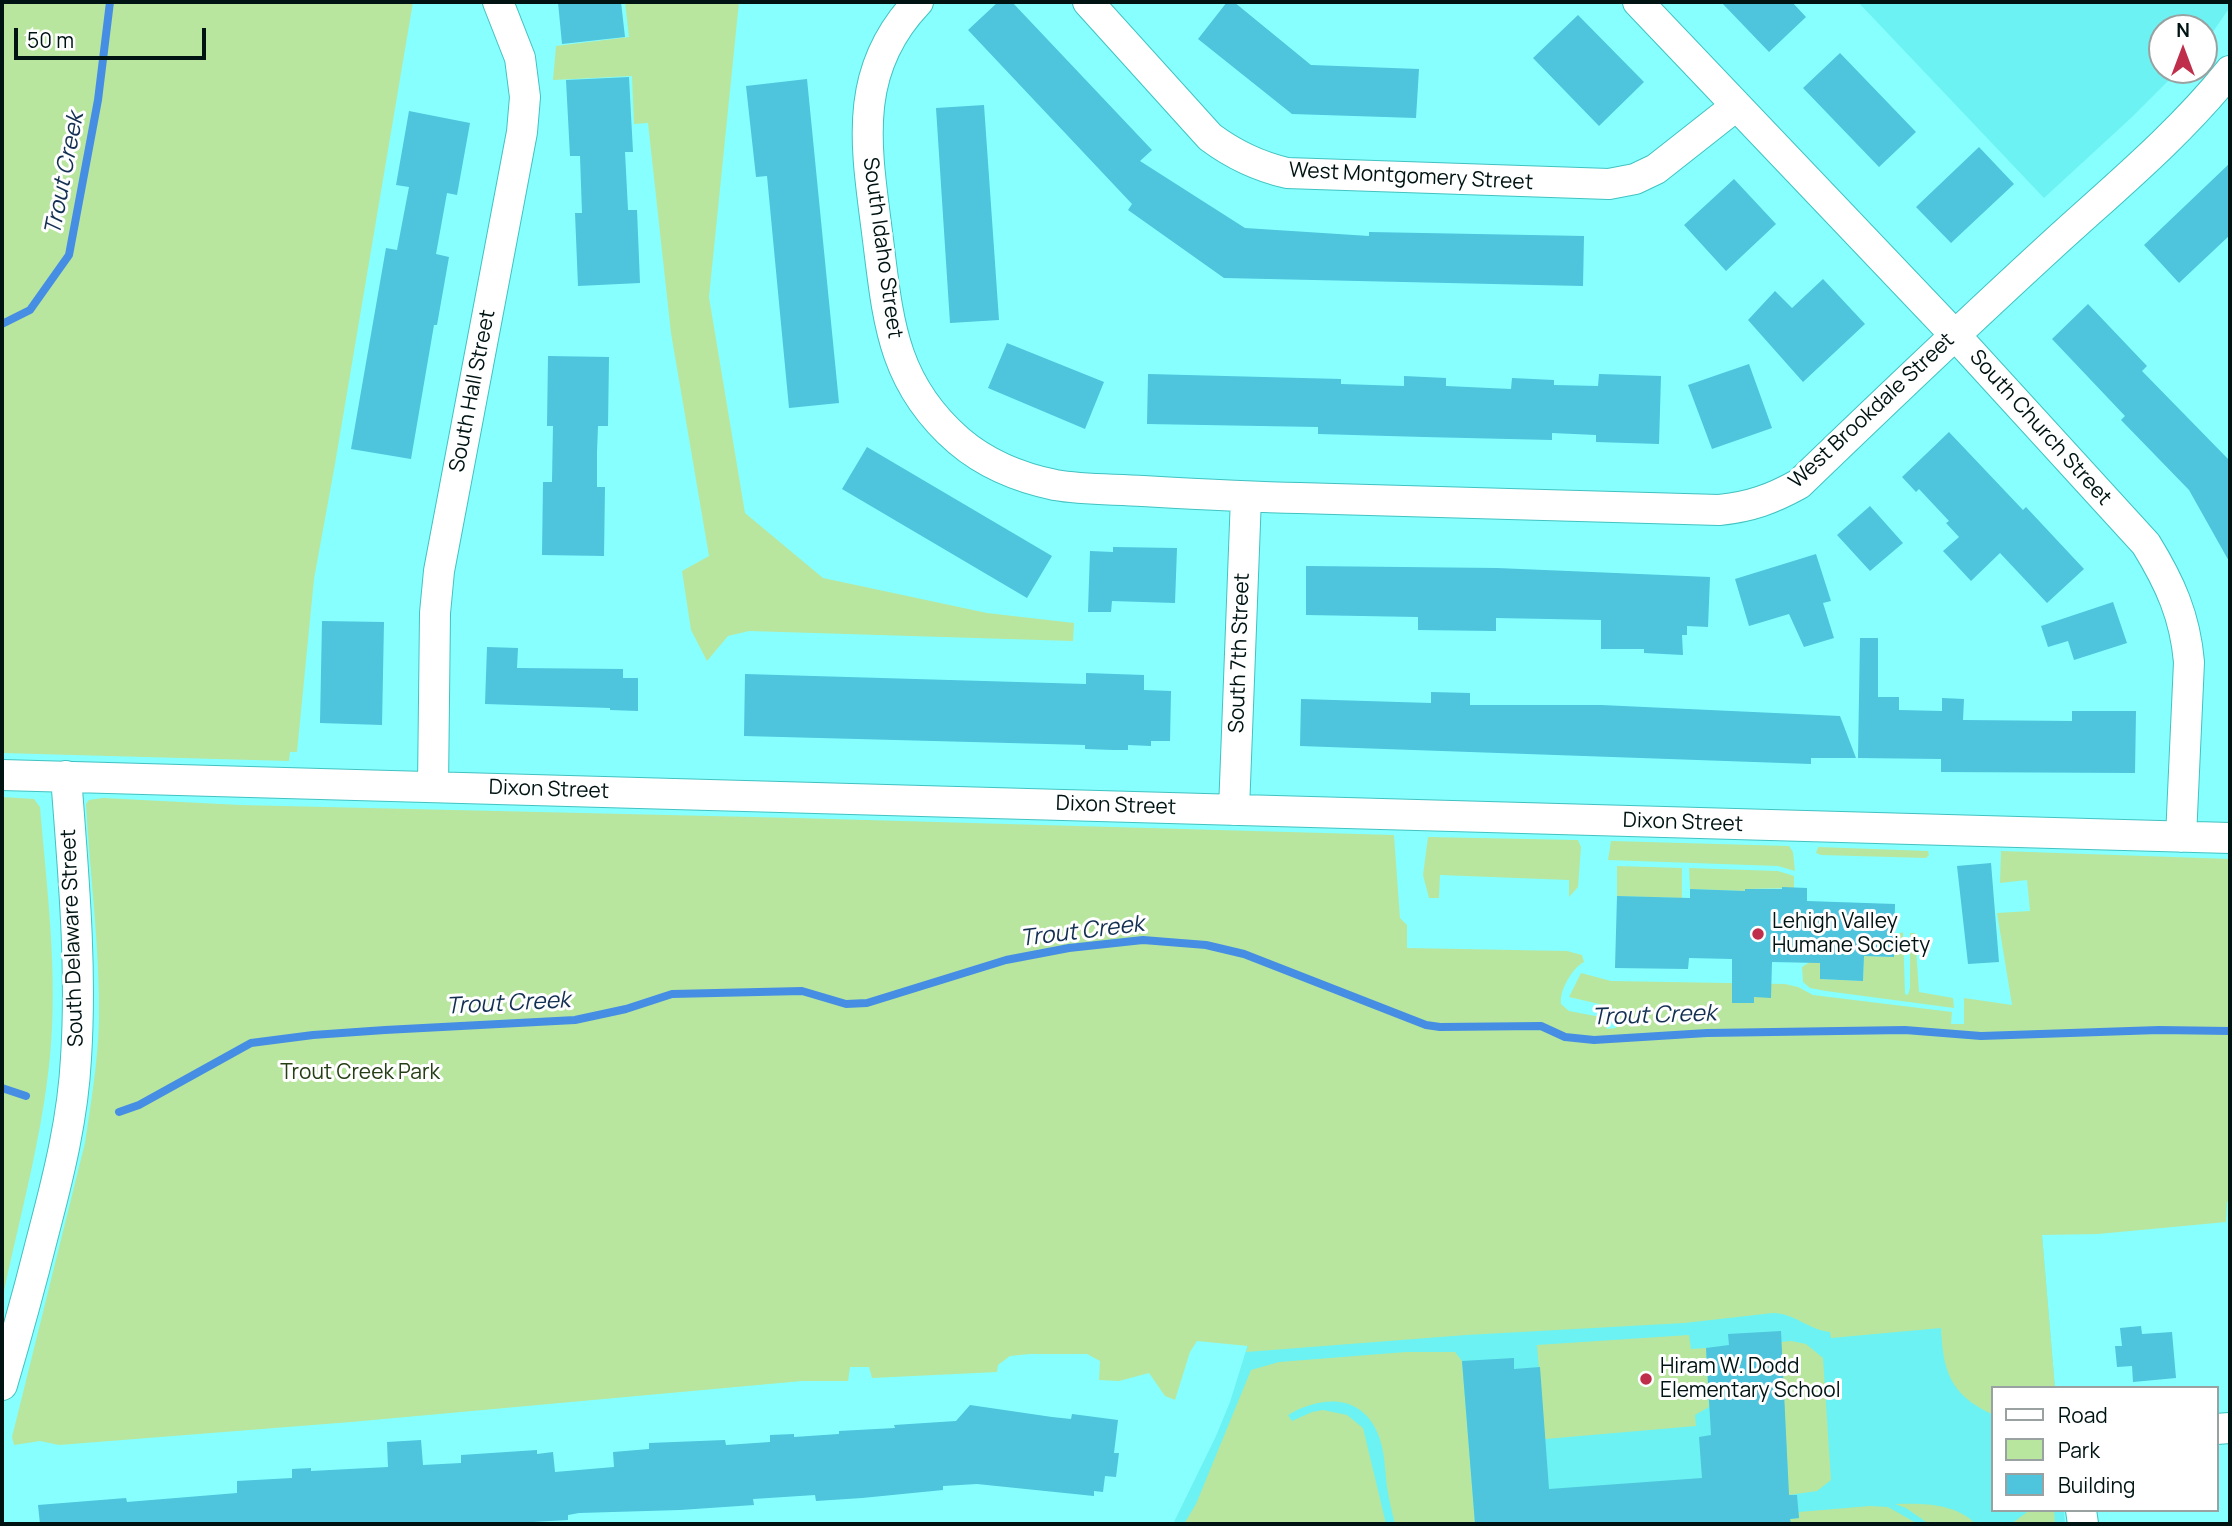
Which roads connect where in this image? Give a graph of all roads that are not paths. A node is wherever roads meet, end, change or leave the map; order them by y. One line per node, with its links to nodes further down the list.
1 (498, 2): 11 (street, South Hall Street)
2 (918, 2): 8 (street, South Idaho Street)
3 (1088, 2): 6 (street, West Montgomery Street)
4 (1638, 2): 6 (street, South Church Street)
5 (2230, 71): 7 (street, West Brookdale Street)
6 (1736, 106): 7 (street, South Church Street)
7 (1955, 335): 8 (street, West Brookdale Street); 13 (street, South Church Street)
8 (1246, 497): 12 (street, South 7th Street)
9 (2, 775): 10 (street, Dixon Street)
10 (66, 776): 11 (street, Dixon Street); 15 (street, South Delaware Street)
11 (433, 787): 12 (street, Dixon Street)
12 (1234, 810): 13 (street, Dixon Street)
13 (2181, 837): 14 (street, Dixon Street)
14 (2230, 838)
15 (2, 1385)

